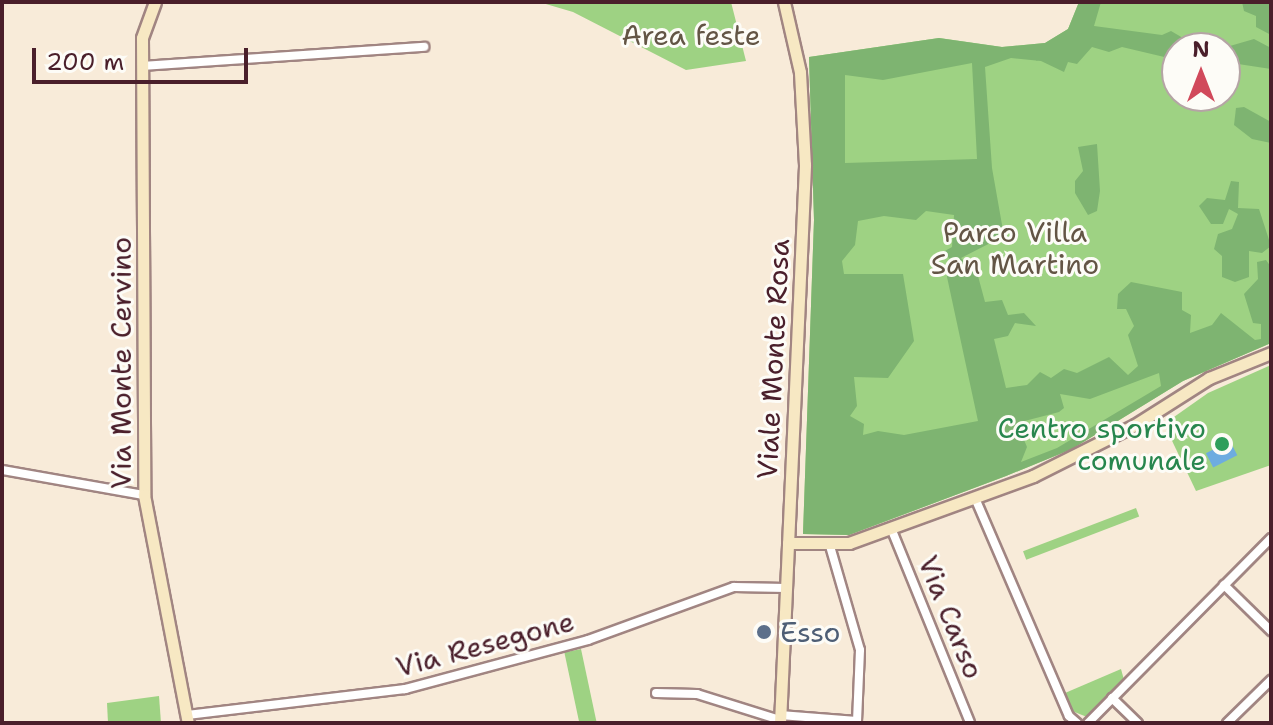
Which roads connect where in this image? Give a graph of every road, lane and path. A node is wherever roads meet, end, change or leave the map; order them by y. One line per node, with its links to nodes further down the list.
1 (155, 2): 4 (street, Via Monte Cervino)
2 (784, 2): 11 (street, Viale Monte Rosa)
3 (424, 47): 4 (street)
4 (142, 66): 7 (street, Via Monte Cervino)
5 (1271, 353): 8 (street)
6 (2, 470): 7 (street)
7 (144, 495): 19 (street, Via Monte Cervino)
8 (975, 498): 9 (street); 23 (street)
9 (891, 528): 12 (street); 22 (street, Via Carso)
10 (1271, 538): 13 (street)
11 (788, 543): 12 (street); 14 (street, Viale Monte Rosa)
12 (830, 546): 21 (street)
13 (1224, 585): 15 (street); 18 (street)
14 (786, 588): 19 (street, Via Resegone); 20 (street, Viale Monte Rosa)
15 (1271, 631)
16 (1271, 680): 26 (street)
17 (656, 693): 20 (street)
18 (1112, 698): 24 (street); 25 (street)
19 (188, 719)
20 (780, 719): 21 (street)
21 (857, 722)
22 (970, 723)
23 (1077, 723)
24 (1088, 723)
25 (1138, 723)
26 (1227, 723)

